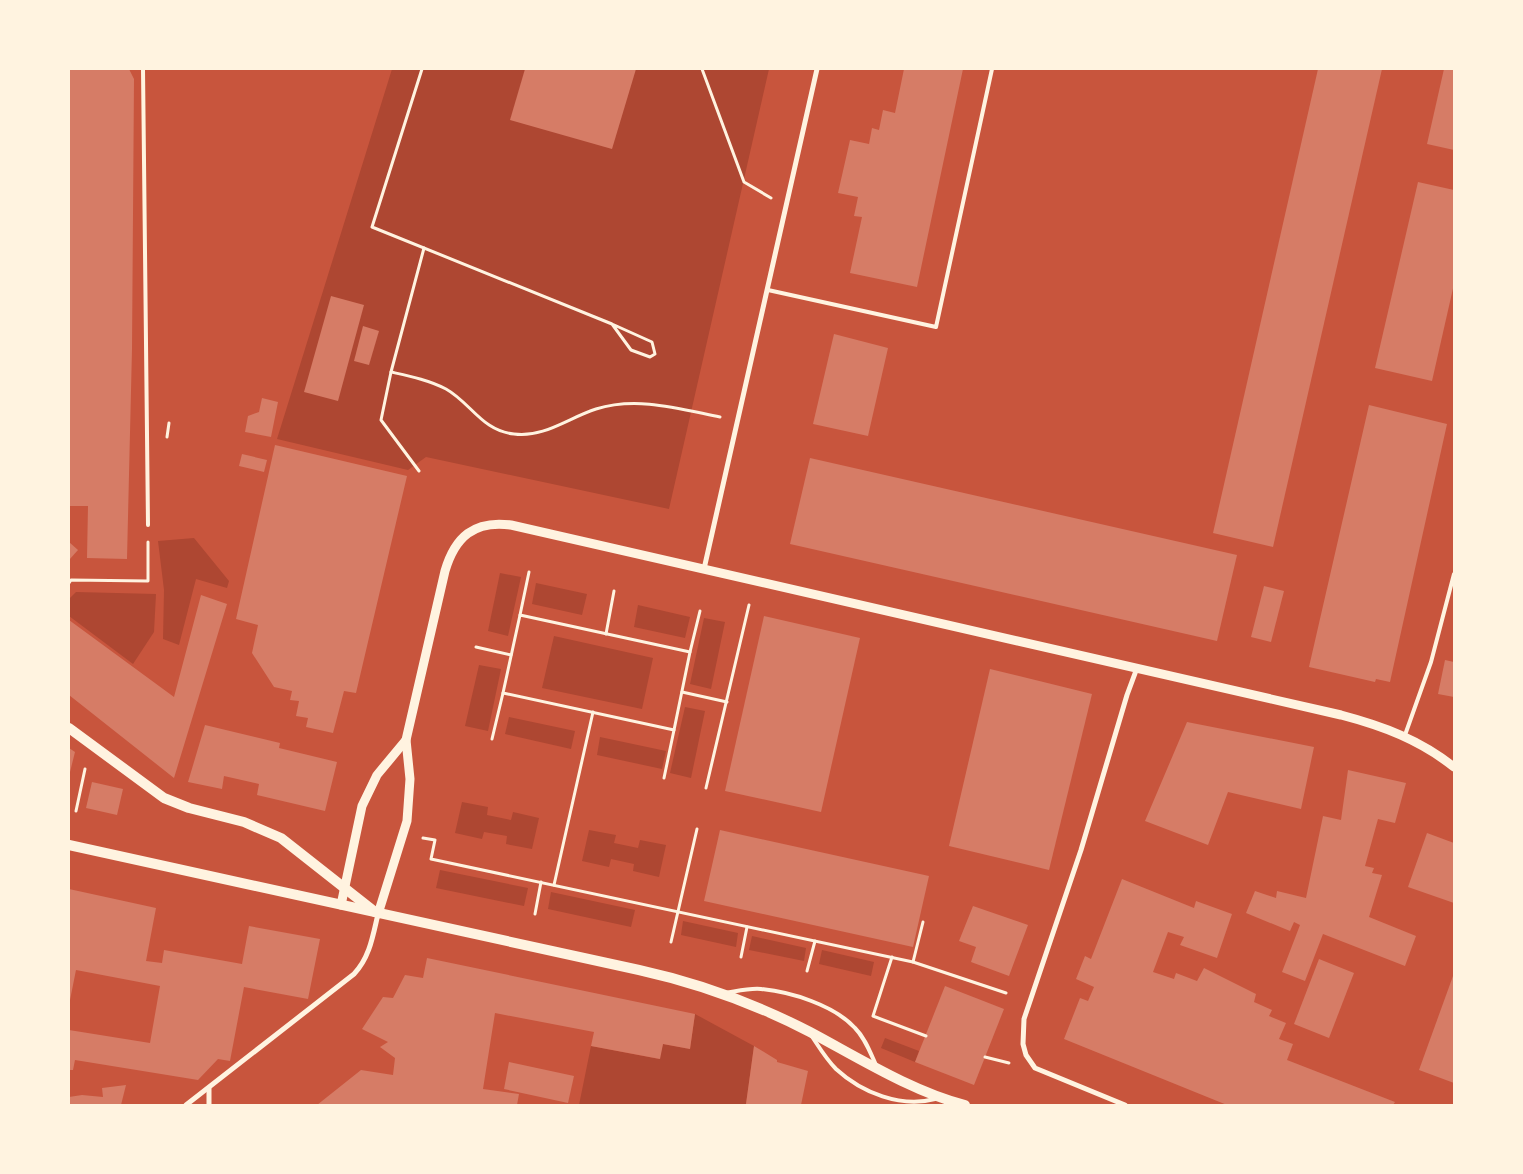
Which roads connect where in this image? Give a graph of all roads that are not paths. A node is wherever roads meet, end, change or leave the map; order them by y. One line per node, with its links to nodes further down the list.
1 (143, 69): 5 (lane)
2 (817, 69): 4 (street)
3 (992, 69): 4 (lane)
4 (768, 290): 6 (street)
5 (148, 525)
6 (704, 569): 8 (street); 11 (street)
7 (1454, 574): 10 (lane)
8 (1137, 668): 10 (street); 25 (street)
9 (69, 728): 14 (main road)
10 (1405, 735): 12 (street)
11 (406, 740): 14 (street); 16 (street)
12 (1454, 767)
13 (69, 845): 15 (main road)
14 (345, 887): 15 (street); 16 (main road)
15 (341, 905): 16 (main road)
16 (378, 914): 17 (main road); 20 (street)
17 (722, 994): 18 (main road); 19 (lane)
18 (808, 1032): 19 (main road); 21 (lane)
19 (876, 1067): 21 (main road)
20 (209, 1089): 22 (street); 23 (street)
21 (941, 1097): 24 (main road)
22 (186, 1105)
23 (209, 1105)
24 (965, 1105)
25 (1125, 1105)

